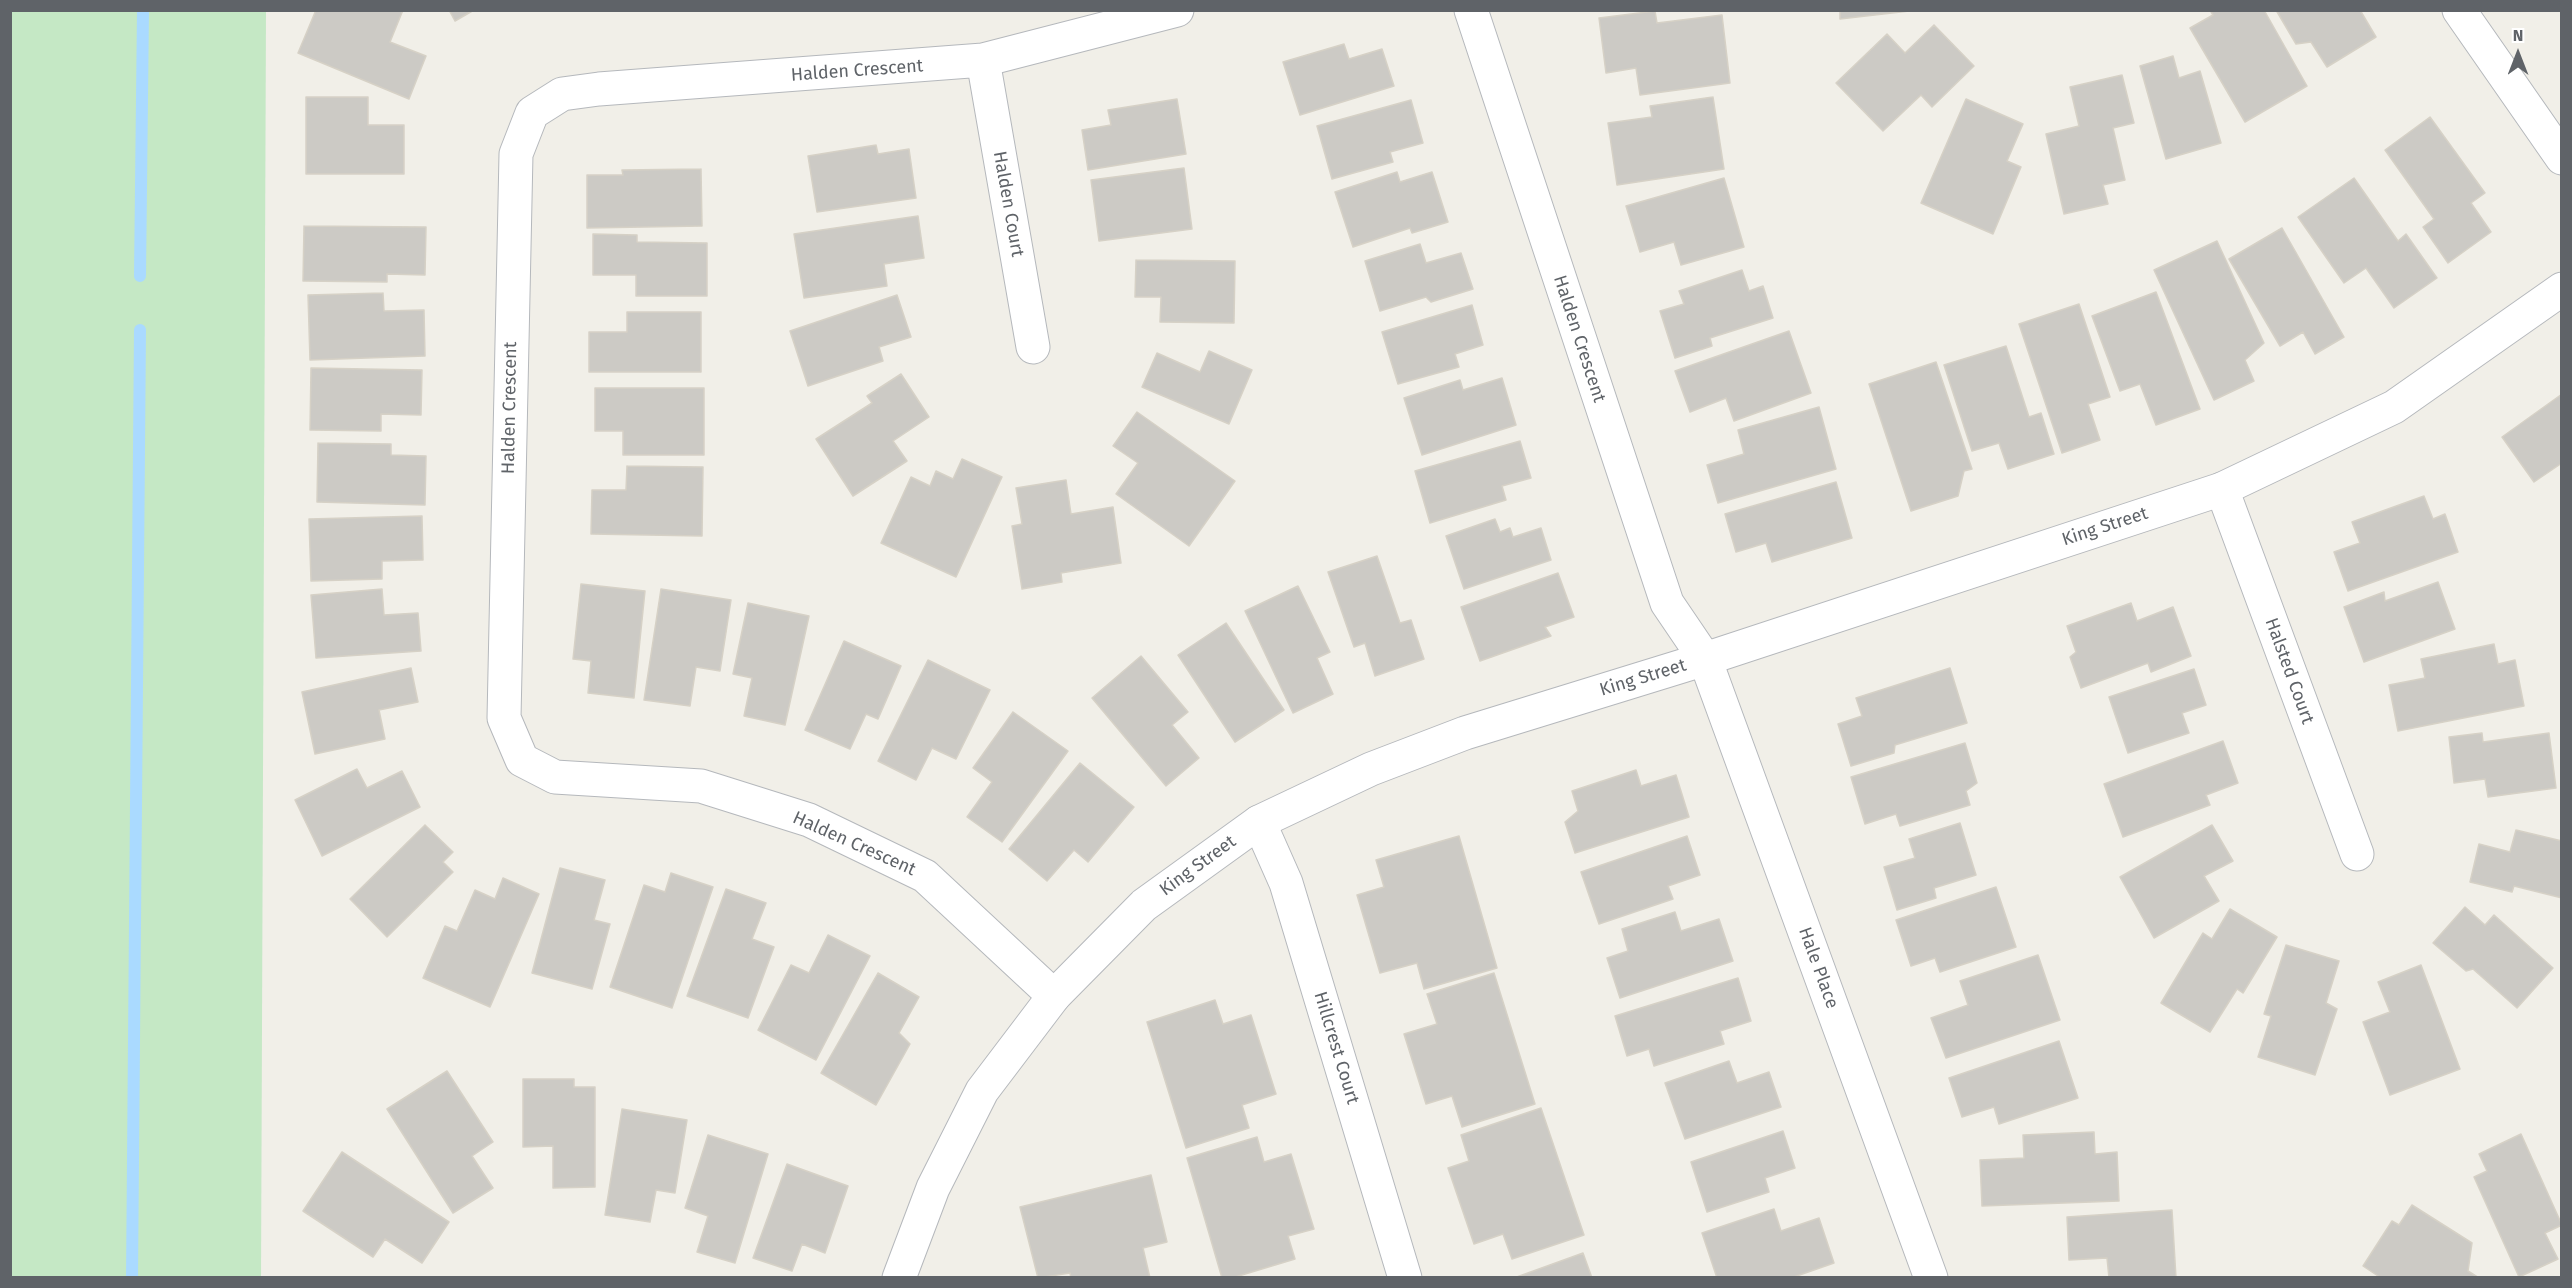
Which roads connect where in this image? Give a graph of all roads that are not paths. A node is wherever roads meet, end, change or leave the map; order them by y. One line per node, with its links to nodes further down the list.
1 (1177, 10): 4 (street, Halden Crescent)
2 (1471, 10): 9 (street, Halden Crescent)
3 (2459, 10): 5 (street)
4 (983, 60): 7 (street, Halden Court); 12 (street, Halden Crescent)
5 (2562, 158)
6 (2562, 289): 8 (street, King Street)
7 (1033, 347)
8 (2222, 489): 9 (street, King Street); 11 (street, Halsted Court)
9 (1705, 659): 10 (street, King Street); 15 (street, Hale Place)
10 (1259, 822): 12 (street, King Street); 14 (street, Hillcrest Court)
11 (2357, 854)
12 (1054, 996): 13 (street, King Street)
13 (899, 1278)
14 (1406, 1278)
15 (1931, 1278)

